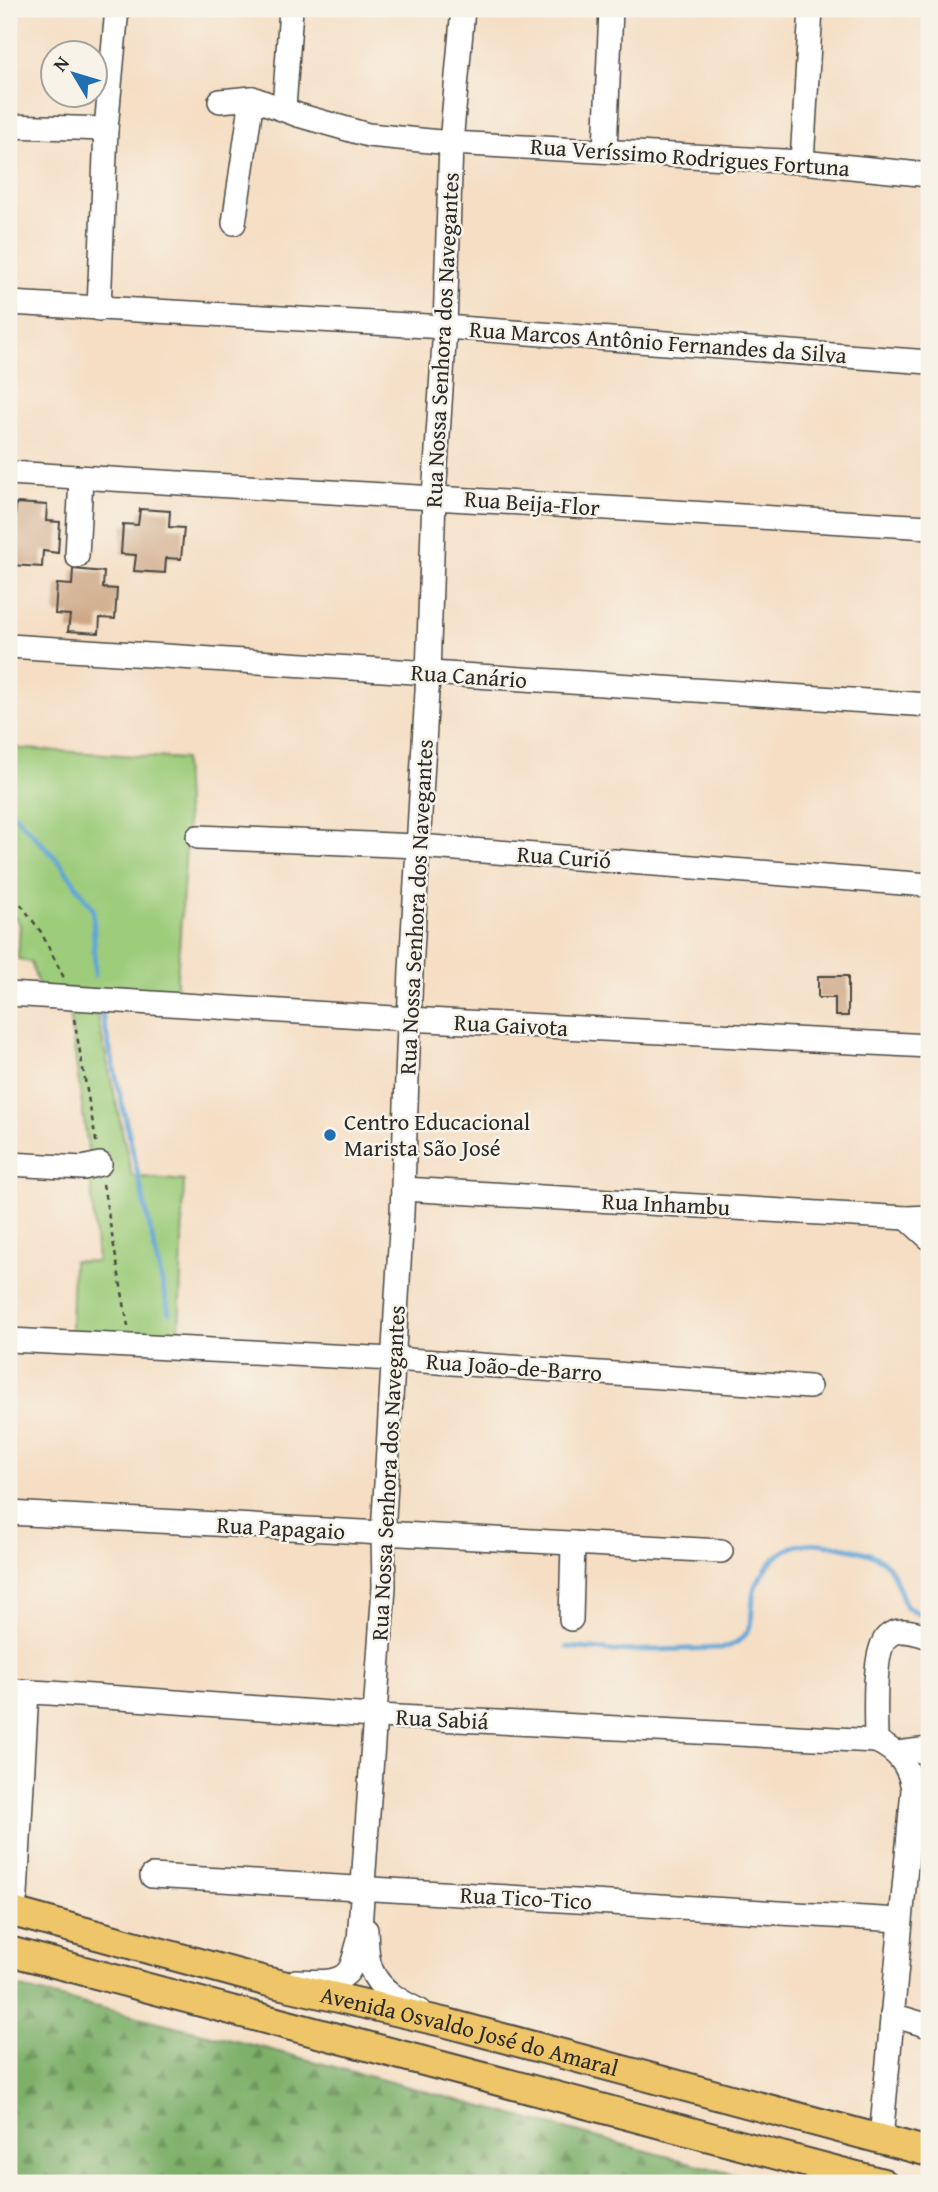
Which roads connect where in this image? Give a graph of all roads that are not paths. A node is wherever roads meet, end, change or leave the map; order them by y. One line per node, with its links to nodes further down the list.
1 (117, 9): 10 (street)
2 (291, 9): 8 (street)
3 (463, 9): 11 (street, Rua Nossa Senhora dos Navegantes)
4 (611, 9): 12 (street)
5 (811, 9): 13 (street)
6 (252, 98): 7 (street); 8 (street, Rua Veríssimo Rodrigues Fortuna); 15 (street)
7 (220, 101)
8 (284, 108): 11 (street, Rua Veríssimo Rodrigues Fortuna)
9 (9, 126): 10 (street)
10 (106, 129): 17 (street)
11 (451, 143): 12 (street, Rua Veríssimo Rodrigues Fortuna); 18 (street, Rua Nossa Senhora dos Navegantes)
12 (606, 151): 13 (street, Rua Veríssimo Rodrigues Fortuna)
13 (802, 162): 14 (street, Rua Veríssimo Rodrigues Fortuna)
14 (929, 175)
15 (234, 223)
16 (9, 303): 17 (street, Rua Marcos Antônio Fernandes da Silva)
17 (99, 309): 18 (street, Rua Marcos Antônio Fernandes da Silva)
18 (445, 327): 19 (street, Rua Marcos Antônio Fernandes da Silva); 22 (street, Rua Nossa Senhora dos Navegantes)
19 (929, 362)
20 (9, 473): 21 (street, Rua Beija-Flor)
21 (81, 478): 22 (street, Rua Beija-Flor); 24 (street)
22 (434, 497): 23 (street, Rua Beija-Flor); 26 (street, Rua Nossa Senhora dos Navegantes)
23 (929, 527)
24 (77, 556)
25 (9, 646): 26 (street, Rua Canário)
26 (428, 674): 27 (street, Rua Canário); 29 (street, Rua Nossa Senhora dos Navegantes)
27 (929, 705)
28 (198, 837): 29 (street, Rua Curió)
29 (418, 846): 30 (street, Rua Curió); 32 (street, Rua Nossa Senhora dos Navegantes)
30 (929, 885)
31 (9, 994): 32 (street, Rua Gaivota)
32 (409, 1019): 33 (street, Rua Gaivota); 36 (street, Rua Nossa Senhora dos Navegantes)
33 (929, 1046)
34 (9, 1164): 35 (street)
35 (91, 1166)
36 (402, 1189): 37 (street, Rua Inhambu); 40 (street, Rua Nossa Senhora dos Navegantes)
37 (918, 1217): 38 (street)
38 (929, 1238)
39 (9, 1340): 40 (street, Rua João-de-Barro)
40 (393, 1359): 41 (street, Rua João-de-Barro); 43 (street, Rua Nossa Senhora dos Navegantes)
41 (809, 1387)
42 (9, 1513): 43 (street, Rua Papagaio)
43 (383, 1534): 44 (street, Rua Papagaio); 49 (street, Rua Nossa Senhora dos Navegantes)
44 (573, 1543): 45 (street, Rua Papagaio); 46 (street)
45 (721, 1551)
46 (571, 1619)
47 (929, 1637): 50 (street)
48 (18, 1691): 49 (street, Rua Sabiá); 55 (street)
49 (374, 1715): 50 (street, Rua Sabiá); 54 (street, Rua Nossa Senhora dos Navegantes)
50 (876, 1741): 52 (street)
51 (929, 1749): 52 (street)
52 (897, 1753): 56 (street)
53 (152, 1876): 54 (street, Rua Tico-Tico)
54 (363, 1889): 56 (street, Rua Tico-Tico); 60 (street, Rua Nossa Senhora dos Navegantes); 62 (street, Rua Nossa Senhora dos Navegantes)
55 (10, 1912): 57 (main road, Avenida Osvaldo José do Amaral)
56 (900, 1920): 61 (street)
57 (65, 1927): 59 (main road); 60 (main road, Avenida Osvaldo José do Amaral)
58 (9, 1951): 59 (main road, Avenida Osvaldo José do Amaral)
59 (53, 1962): 66 (main road, Avenida Osvaldo José do Amaral)
60 (265, 1981): 62 (main road, Avenida Osvaldo José do Amaral)
61 (892, 2015): 63 (street); 64 (street)
62 (447, 2023): 64 (main road, Avenida Osvaldo José do Amaral)
63 (929, 2026)
64 (881, 2139): 65 (main road, Avenida Osvaldo José do Amaral)
65 (929, 2152)
66 (883, 2183)

